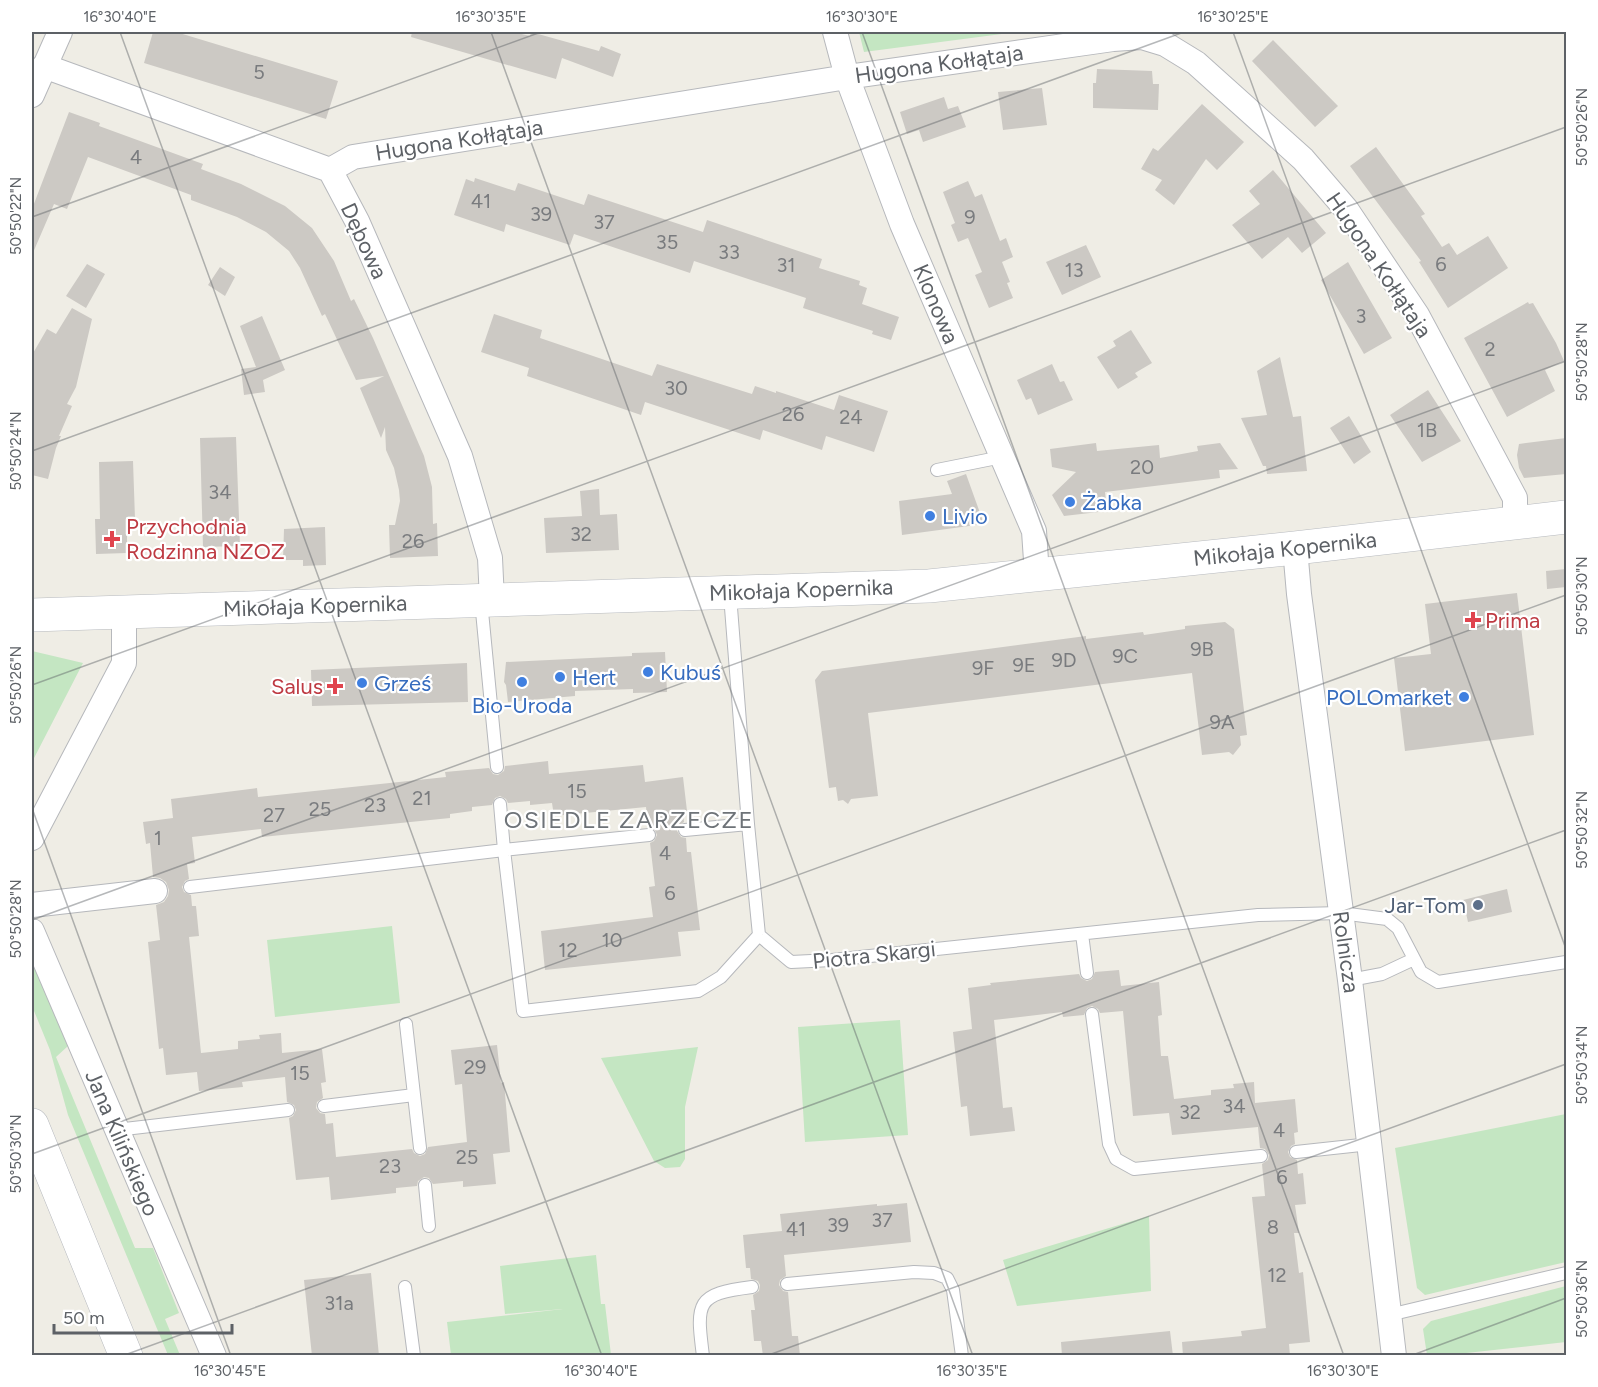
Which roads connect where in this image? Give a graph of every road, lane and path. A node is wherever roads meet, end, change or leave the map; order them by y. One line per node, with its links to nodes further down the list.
1 (60, 32): 3 (street)
2 (835, 32): 4 (street, Klonowa)
3 (44, 66): 5 (street); 6 (street)
4 (847, 77): 6 (street, Hugona Kołłątaja); 7 (street, Klonowa); 10 (street, Hugona Kołłątaja)
5 (32, 95)
6 (330, 170): 14 (street, Dębowa)
7 (1002, 457): 8 (lane); 12 (street, Klonowa)
8 (937, 470)
9 (1566, 517): 10 (street, Mikołaja Kopernika)
10 (1515, 523): 11 (street, Mikołaja Kopernika)
11 (1295, 548): 12 (street, Mikołaja Kopernika); 27 (street, Rolnicza)
12 (1037, 575): 13 (street, Mikołaja Kopernika)
13 (730, 592): 14 (street, Mikołaja Kopernika); 19 (lane)
14 (486, 600): 15 (street, Mikołaja Kopernika); 17 (lane)
15 (126, 612): 16 (street, Mikołaja Kopernika); 22 (street)
16 (32, 615)
17 (497, 767)
18 (500, 804): 23 (lane)
19 (748, 824): 20 (lane); 29 (lane)
20 (685, 830)
21 (649, 835): 23 (lane)
22 (32, 838)
23 (504, 850): 24 (lane); 29 (lane)
24 (190, 886)
25 (155, 891): 26 (street)
26 (32, 905)
27 (1341, 913): 30 (lane, Piotra Skargi); 31 (lane, Piotra Skargi); 34 (street, Rolnicza)
28 (32, 931): 41 (street, Jana Kilińskiego)
29 (759, 934): 30 (lane, Piotra Skargi)
30 (1082, 934): 33 (lane)
31 (1414, 959): 32 (lane, Piotra Skargi); 34 (lane)
32 (1566, 962)
33 (1087, 973)
34 (1350, 980): 42 (street, Rolnicza)
35 (1092, 1014): 45 (lane)
36 (406, 1024): 37 (lane)
37 (414, 1095): 38 (lane); 43 (lane)
38 (324, 1106)
39 (288, 1110): 41 (lane)
40 (32, 1125): 53 (street)
41 (116, 1130): 54 (street, Jana Kilińskiego)
42 (1370, 1144): 44 (lane); 52 (street, Rolnicza)
43 (420, 1148)
44 (1296, 1152)
45 (1261, 1156)
46 (425, 1185): 47 (lane)
47 (429, 1226)
48 (1566, 1273): 52 (lane)
49 (787, 1284): 57 (lane)
50 (405, 1287): 55 (lane)
51 (752, 1287): 56 (lane)
52 (1389, 1315): 58 (street, Rolnicza)
53 (126, 1356)
54 (214, 1356)
55 (414, 1356)
56 (702, 1356)
57 (962, 1356)
58 (1394, 1356)

